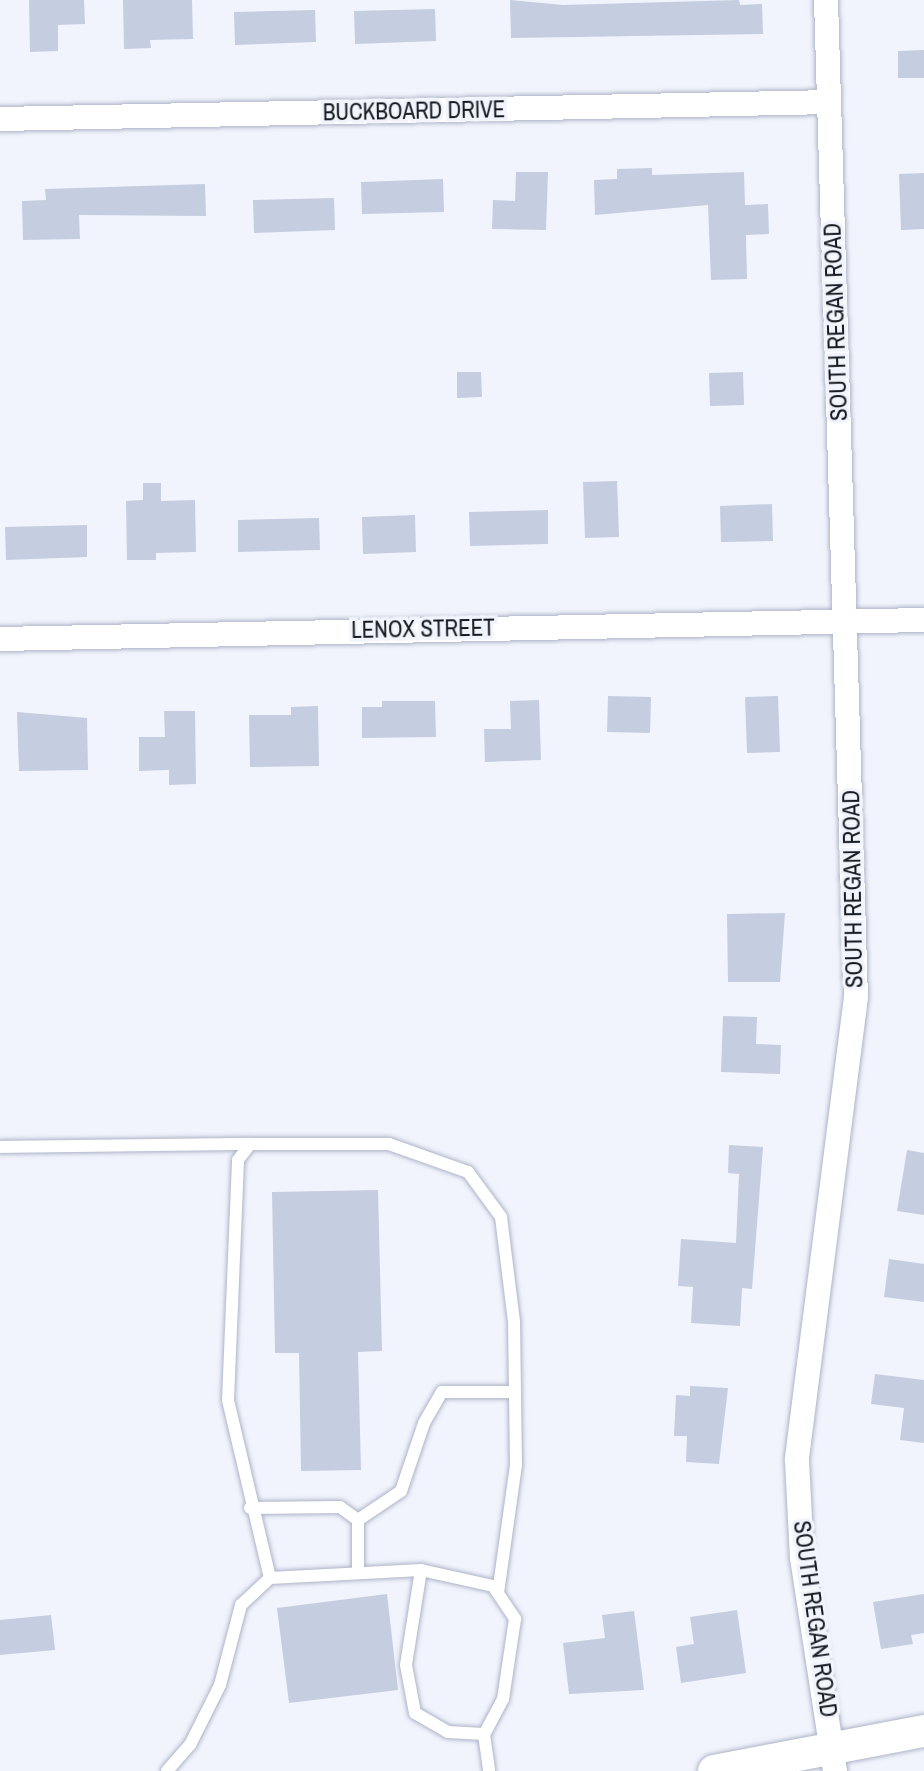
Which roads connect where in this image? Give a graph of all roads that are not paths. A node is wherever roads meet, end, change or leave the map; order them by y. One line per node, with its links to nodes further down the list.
1 (826, 0): 2 (street, SOUTH REGAN ROAD)
2 (829, 102): 3 (street, BUCKBOARD DRIVE); 4 (street, SOUTH REGAN ROAD)
3 (0, 120)
4 (846, 619): 5 (street, LENOX STREET); 6 (street, LENOX STREET); 18 (street, SOUTH REGAN ROAD)
5 (924, 620)
6 (0, 639)
7 (250, 1144): 8 (lane); 9 (lane); 10 (lane)
8 (0, 1147)
9 (512, 1392): 11 (lane); 15 (lane)
10 (250, 1508): 11 (lane); 14 (lane)
11 (358, 1520): 13 (lane)
12 (421, 1570): 13 (lane); 15 (lane); 17 (lane)
13 (358, 1573): 14 (lane)
14 (270, 1578): 19 (lane)
15 (498, 1593): 17 (lane)
16 (924, 1731): 18 (street)
17 (484, 1734): 20 (lane)
18 (834, 1759): 21 (street)
19 (167, 1771)
20 (489, 1771)
21 (714, 1771)

